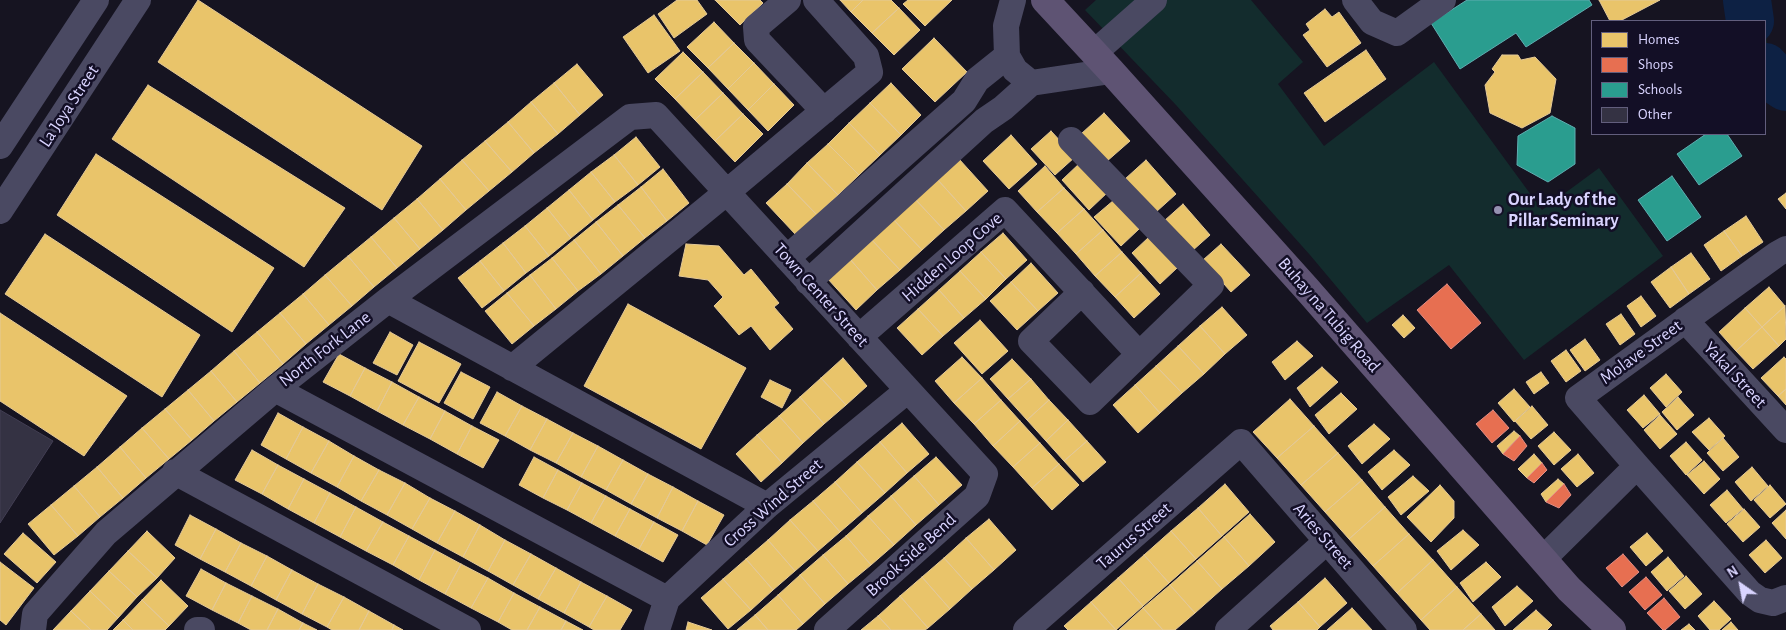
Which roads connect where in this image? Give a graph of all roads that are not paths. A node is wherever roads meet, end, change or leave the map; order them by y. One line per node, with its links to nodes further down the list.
1 (96, 0): 16 (street, La Joya Street)
2 (138, 0): 18 (street, La Joya Street)
3 (788, 0): 13 (street)
4 (816, 0): 13 (street)
5 (1013, 0): 10 (street)
6 (1045, 0): 11 (main road, Buhay na Tubig Road)
7 (1154, 0): 11 (street)
8 (1355, 0): 9 (street)
9 (1443, 0)
10 (1007, 56): 12 (street); 20 (street)
11 (1103, 62): 12 (street); 37 (main road, Buhay na Tubig Road)
12 (1031, 83): 21 (street)
13 (824, 111): 17 (street)
14 (656, 115): 17 (street, Town Center Street); 23 (street, North Fork Lane)
15 (1071, 140): 26 (street)
16 (0, 146)
17 (727, 192): 20 (street, Town Center Street); 27 (street)
18 (0, 211)
19 (1781, 251): 24 (street, Molave Street)
20 (787, 258): 21 (street, Town Center Street)
21 (808, 282): 25 (street, Town Center Street)
22 (1082, 292): 25 (street, Hidden Loop Cove); 26 (street, Hidden Loop Cove); 26 (street)
23 (388, 300): 27 (street); 28 (street, North Fork Lane)
24 (1685, 320): 30 (street, Yakal Street); 32 (street, Molave Street)
25 (859, 337): 29 (street, Town Center Street)
26 (1139, 354)
27 (512, 368): 35 (street)
28 (275, 388): 33 (street, North Fork Lane); 38 (street)
29 (908, 390): 34 (street, Town Center Street); 35 (street, Cross Wind Street)
30 (1786, 430)
31 (1241, 442): 36 (street, Aries Street); 46 (street, Taurus Street)
32 (1636, 466): 37 (street); 39 (street, Molave Street)
33 (175, 472): 40 (street, North Fork Lane); 43 (street)
34 (985, 474): 45 (street, Brook Side Bend)
35 (767, 506): 38 (street, Cross Wind Street)
36 (1327, 541): 47 (street); 48 (street, Aries Street)
37 (1543, 560): 49 (main road, Buhay na Tubig Road)
38 (667, 598): 44 (street)
39 (1786, 598)
40 (33, 630)
41 (197, 630): 42 (street)
42 (202, 630)
43 (468, 630)
44 (657, 630)
45 (827, 630)
46 (1026, 630)
47 (1228, 630)
48 (1404, 630)
49 (1612, 630)

